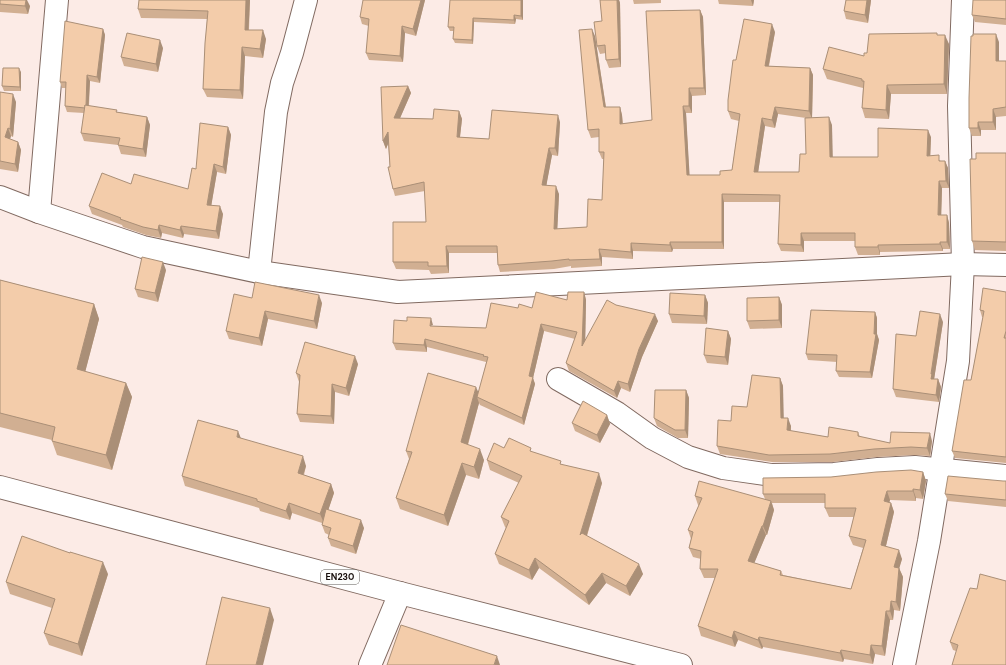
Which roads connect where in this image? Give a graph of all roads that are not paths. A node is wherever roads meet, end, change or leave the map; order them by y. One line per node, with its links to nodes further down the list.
1 (57, 0): 5 (street)
2 (306, 0): 8 (street)
3 (963, 0): 6 (street)
4 (0, 197): 5 (street)
5 (39, 212): 8 (street)
6 (964, 264): 7 (street); 8 (street); 10 (street)
7 (1006, 265)
8 (259, 272)
9 (558, 379): 10 (street)
10 (941, 469): 11 (street); 16 (street)
11 (1006, 476)
12 (0, 487): 13 (street, EN230)
13 (400, 593): 14 (street); 15 (street, EN230)
14 (370, 665)
15 (681, 665)
16 (904, 665)

